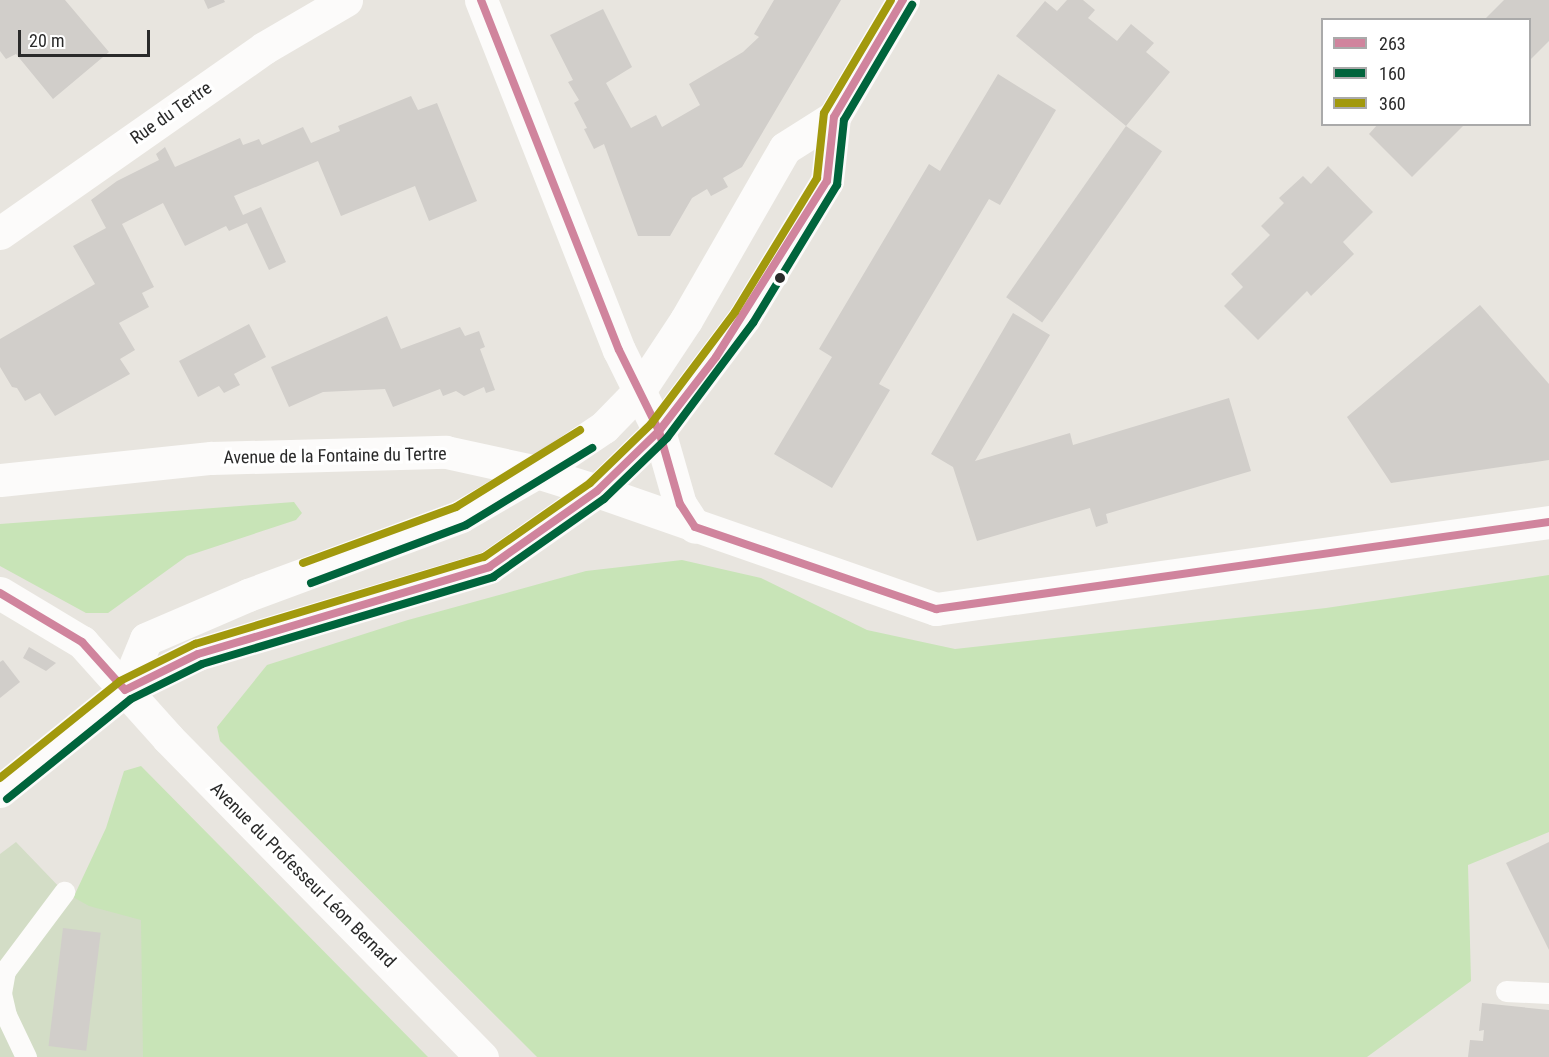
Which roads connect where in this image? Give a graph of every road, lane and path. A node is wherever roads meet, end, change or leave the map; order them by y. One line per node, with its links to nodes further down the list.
1 (346, 0): 5 (street, Rue du Tertre)
2 (482, 0): 6 (street)
3 (903, 0): 4 (street)
4 (834, 117): 6 (street); 7 (street)
5 (0, 233)
6 (639, 391): 7 (street); 8 (street)
7 (659, 431): 10 (street); 12 (street)
8 (537, 472): 9 (street, Avenue de la Fontaine du Tertre); 10 (street, Avenue de la Fontaine du Tertre); 14 (street)
9 (0, 480)
10 (597, 491): 12 (street, Avenue de la Fontaine du Tertre); 14 (street)
11 (1549, 522): 12 (street, Avenue de la Fontaine du Tertre)
12 (695, 527)
13 (0, 593): 14 (street, Avenue du Professeur Léon Bernard)
14 (126, 690): 15 (street); 20 (street, Avenue du Professeur Léon Bernard)
15 (0, 791)
16 (64, 892): 19 (lane)
17 (1506, 991): 18 (lane)
18 (1549, 993)
19 (26, 1057)
20 (482, 1057)

